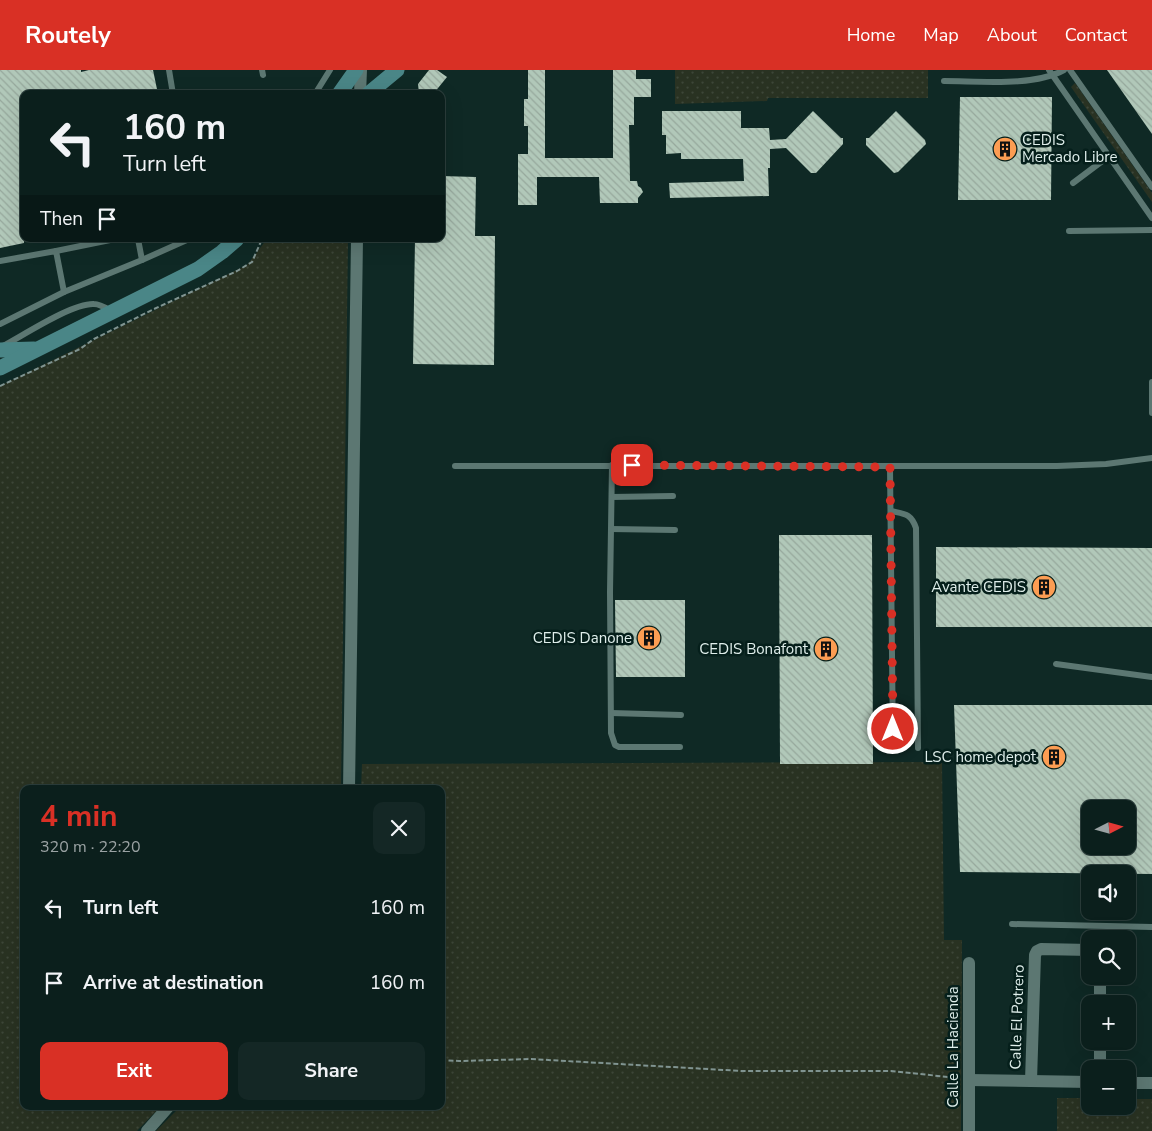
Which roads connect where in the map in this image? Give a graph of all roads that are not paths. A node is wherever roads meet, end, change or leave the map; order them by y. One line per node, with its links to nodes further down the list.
1 (169, 70): 10 (lane)
2 (330, 70): 11 (lane)
3 (356, 70): 12 (street)
4 (361, 70): 13 (street)
5 (397, 70): 14 (street)
6 (1064, 70): 8 (lane)
7 (1070, 70): 17 (lane)
8 (1051, 73): 9 (lane); 15 (lane)
9 (944, 81)
10 (172, 90)
11 (318, 90)
12 (342, 90)
13 (360, 90)
14 (373, 90)
15 (1109, 156): 16 (lane); 18 (lane)
16 (1073, 183)
17 (1152, 187)
18 (1152, 218)
19 (1152, 230): 20 (lane)
20 (1069, 231)
21 (99, 242): 26 (lane)
22 (139, 242): 27 (lane)
23 (182, 242): 27 (lane)
24 (234, 242): 30 (street)
25 (357, 242): 53 (street)
26 (56, 250): 28 (lane); 29 (lane)
27 (142, 260): 29 (lane)
28 (0, 261)
29 (64, 292): 31 (lane)
30 (112, 312): 32 (lane); 33 (street)
31 (0, 324)
32 (0, 348): 33 (street)
33 (38, 349): 34 (street)
34 (0, 368)
35 (1152, 382): 36 (lane)
36 (1152, 413)
37 (1152, 458): 40 (lane)
38 (612, 465): 39 (lane); 40 (lane); 42 (lane)
39 (455, 466)
40 (890, 467): 43 (lane)
41 (673, 496): 42 (lane)
42 (612, 497): 44 (lane)
43 (891, 511): 51 (lane); 52 (lane)
44 (611, 529): 45 (lane); 48 (lane)
45 (674, 530)
46 (1056, 664): 47 (lane)
47 (1152, 677)
48 (612, 713): 49 (lane); 50 (lane)
49 (681, 716)
50 (680, 747)
51 (894, 747)
52 (918, 748)
53 (349, 785)
54 (1012, 924): 55 (lane)
55 (1152, 927)
56 (1081, 950): 59 (street, Calle El Potrero)
57 (969, 963): 58 (street, Calle La Hacienda)
58 (969, 1080): 59 (street); 65 (street, Calle La Hacienda)
59 (1031, 1081): 60 (street)
60 (1081, 1082)
61 (1136, 1083): 62 (street)
62 (1152, 1083)
63 (166, 1110): 64 (street)
64 (148, 1131)
65 (968, 1131)

